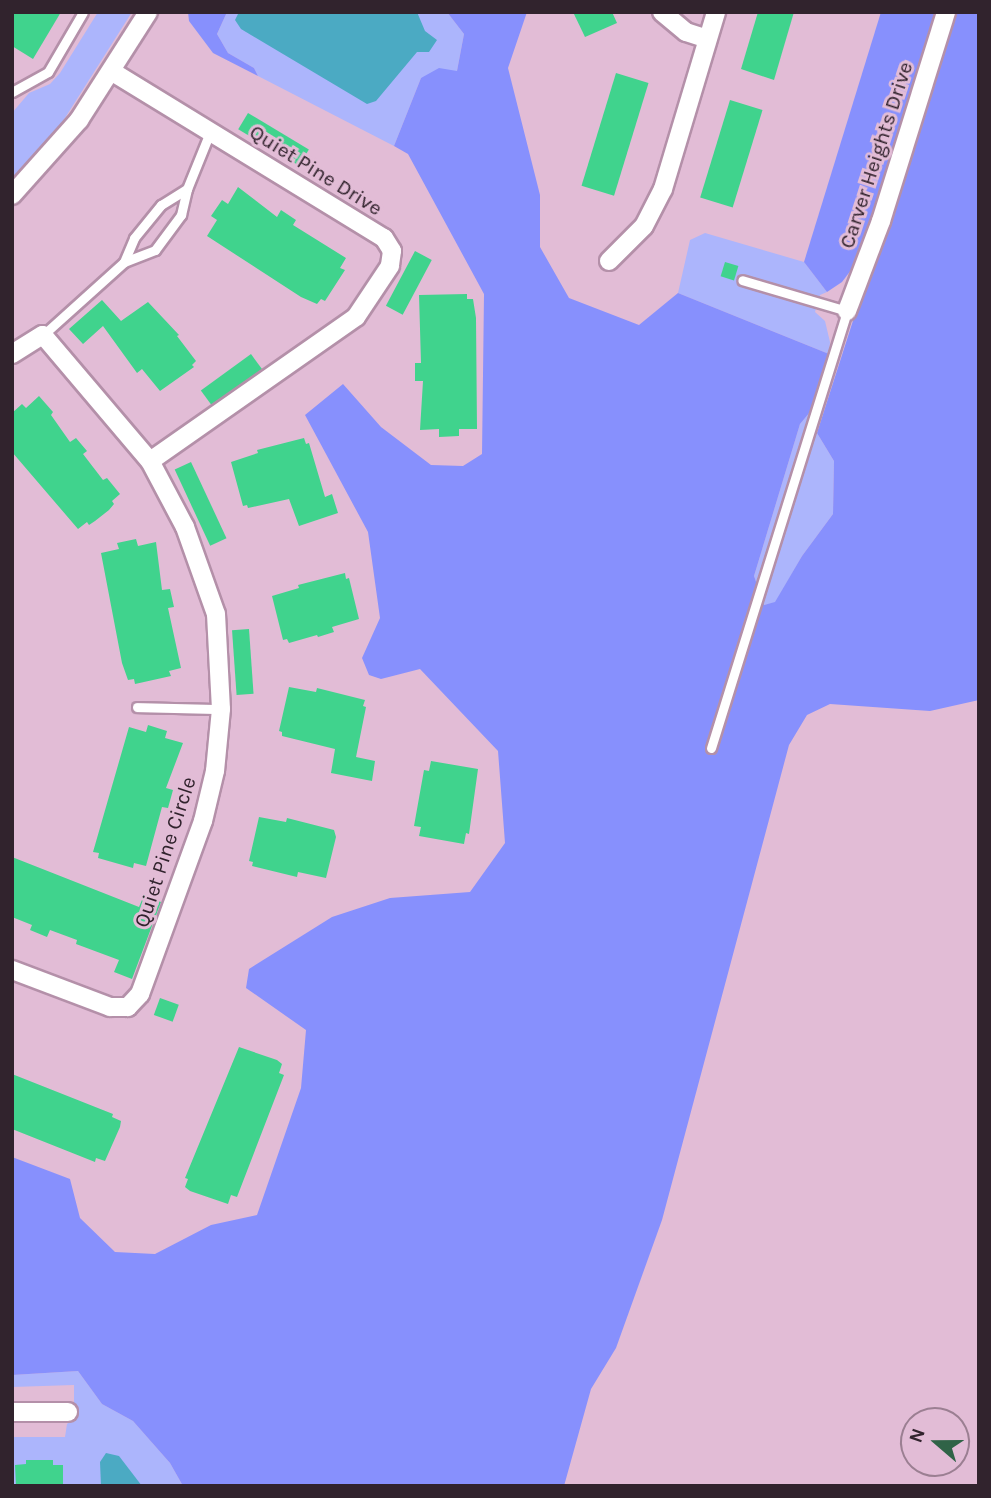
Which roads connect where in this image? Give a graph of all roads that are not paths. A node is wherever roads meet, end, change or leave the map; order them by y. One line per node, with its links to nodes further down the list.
1 (83, 12): 8 (lane)
2 (148, 12): 7 (street)
3 (662, 12): 6 (street)
4 (716, 12): 6 (street)
5 (946, 12): 15 (street, Carver Heights Drive)
6 (707, 39): 12 (street)
7 (111, 71): 9 (street, Quiet Pine Drive); 11 (street)
8 (12, 92)
9 (210, 131): 10 (lane); 18 (street, Quiet Pine Drive)
10 (187, 189): 13 (lane); 13 (lane)
11 (12, 195)
12 (609, 261)
13 (124, 262): 16 (lane)
14 (742, 279): 15 (lane)
15 (846, 311): 21 (lane)
16 (43, 335): 17 (street); 18 (street, Quiet Pine Circle)
17 (12, 354)
18 (150, 461): 20 (street, Quiet Pine Circle)
19 (137, 707): 20 (lane)
20 (221, 709): 22 (street, Quiet Pine Circle)
21 (711, 748)
22 (12, 971)
23 (12, 1412): 24 (street)
24 (68, 1412)

